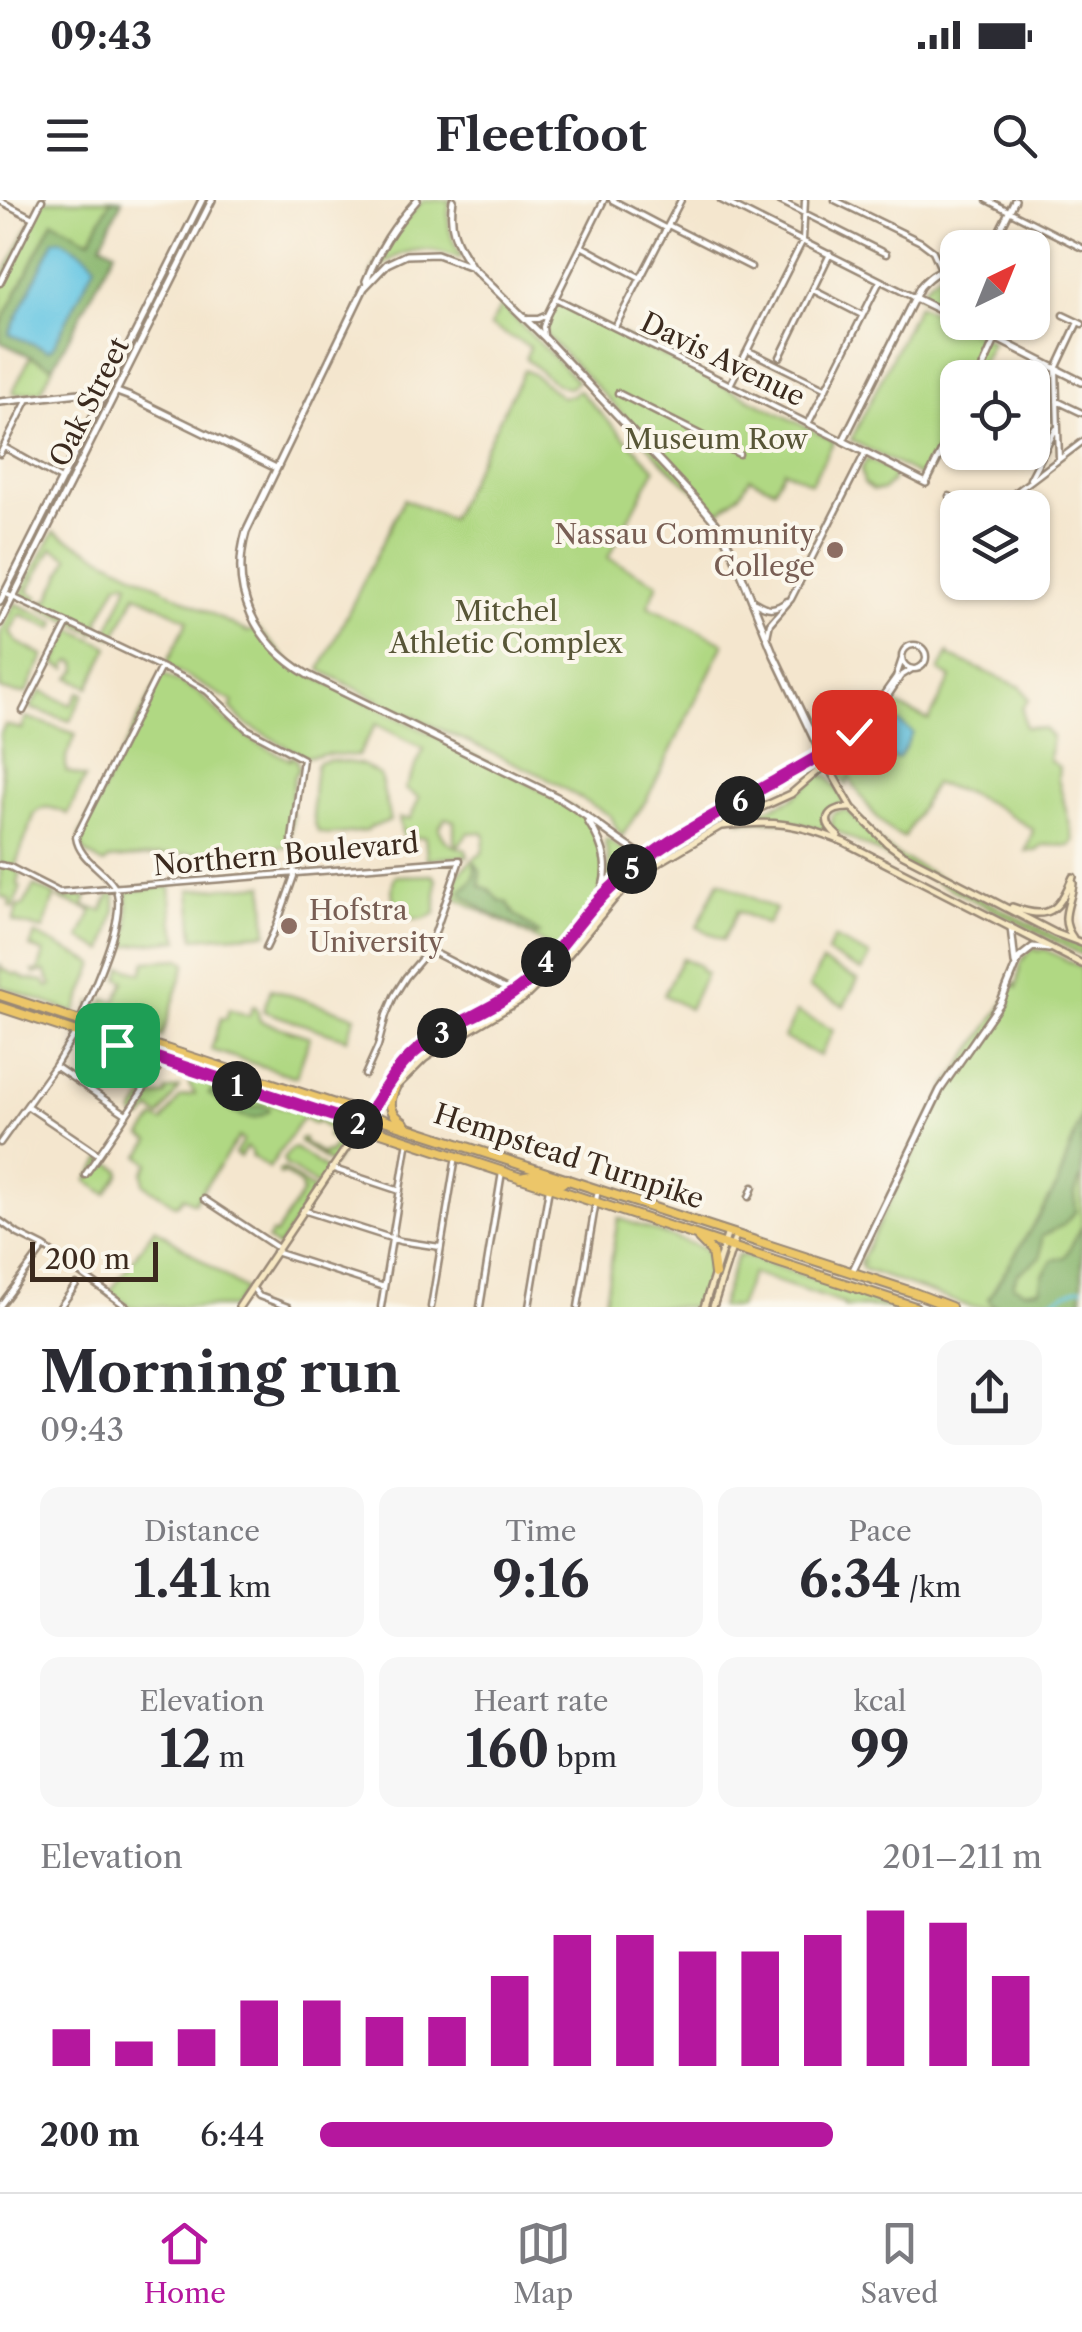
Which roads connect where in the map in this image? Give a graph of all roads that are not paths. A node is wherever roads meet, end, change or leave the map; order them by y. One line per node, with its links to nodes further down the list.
1 (42, 200): 18 (street)
2 (202, 200): 20 (street, Oak Street)
3 (212, 200): 22 (street, Oak Street)
4 (418, 200): 37 (street)
5 (453, 200): 31 (street)
6 (604, 200): 24 (street)
7 (612, 200): 19 (street)
8 (681, 200): 19 (street)
9 (721, 200): 23 (street)
10 (778, 200): 17 (street)
11 (805, 200): 17 (street)
12 (835, 200): 30 (street)
13 (988, 200): 16 (street)
14 (1015, 200): 16 (street)
15 (0, 201): 18 (street)
16 (1010, 211): 21 (street); 25 (street)
17 (804, 213): 23 (street); 27 (street)
18 (33, 218): 29 (street)
19 (668, 227): 32 (street); 34 (street)
20 (187, 230): 22 (street); 41 (street, Oak Street)
21 (1000, 230)
22 (196, 234): 43 (street, Oak Street)
23 (804, 240): 26 (street); 52 (street)
24 (581, 246): 34 (street); 39 (street)
25 (1082, 248)
26 (830, 254): 35 (street); 38 (street)
27 (886, 254)
28 (0, 257): 29 (street)
29 (10, 262): 36 (street)
30 (940, 265)
31 (472, 267): 37 (street); 47 (street)
32 (752, 267)
33 (940, 270): 40 (street)
34 (641, 278): 49 (street)
35 (880, 280): 40 (street); 45 (street)
36 (0, 284)
37 (364, 288): 77 (street)
38 (812, 290): 45 (street); 53 (street)
39 (556, 298): 44 (street); 49 (street, Davis Avenue)
40 (914, 298): 42 (street); 69 (street)
41 (148, 307): 43 (street); 57 (street, Oak Street)
42 (940, 311)
43 (158, 312): 60 (street, Oak Street)
44 (547, 315): 47 (street); 50 (street)
45 (863, 315): 58 (street)
46 (1064, 315): 48 (street)
47 (526, 319): 50 (street)
48 (1080, 323): 54 (street)
49 (615, 328): 56 (street, Davis Avenue)
50 (544, 338): 84 (street)
51 (999, 340): 54 (street)
52 (748, 350): 56 (street); 58 (street)
53 (780, 357)
54 (1056, 368): 55 (street); 63 (street)
55 (1082, 382)
56 (730, 385): 67 (street, Davis Avenue)
57 (106, 390): 59 (street); 60 (street); 65 (street, Oak Street)
58 (826, 390): 67 (street)
59 (89, 391): 62 (street); 65 (street)
60 (116, 392): 77 (street); 82 (street, Oak Street)
61 (618, 394): 74 (street)
62 (28, 398): 64 (street); 71 (street)
63 (1057, 401): 66 (street); 68 (street)
64 (0, 402)
65 (100, 404): 78 (street, Oak Street)
66 (1082, 413)
67 (808, 424): 69 (street, Davis Avenue)
68 (1058, 425): 76 (street); 79 (street)
69 (843, 440): 72 (street, Davis Avenue)
70 (1082, 442): 76 (street)
71 (4, 447): 73 (street); 78 (street)
72 (865, 452): 75 (street, Davis Avenue); 83 (street)
73 (0, 454)
74 (739, 454)
75 (940, 458)
76 (1060, 459): 79 (street)
77 (276, 468): 98 (street)
78 (62, 480): 81 (street, Oak Street)
79 (1029, 482): 80 (street)
80 (1019, 490)
81 (4, 594): 82 (street); 85 (street, Oak Street)
82 (12, 597): 86 (street, Oak Street); 87 (street)
83 (791, 599): 84 (street); 88 (street)
84 (752, 600): 88 (street)
85 (0, 602)
86 (0, 622)
87 (68, 624): 90 (street); 92 (street)
88 (767, 637): 93 (street)
89 (902, 658): 91 (street); 91 (street); 94 (street)
90 (161, 666): 104 (street); 105 (street)
91 (912, 668): 96 (street)
92 (23, 711)
93 (813, 736): 94 (street); 95 (street)
94 (840, 744): 95 (street)
95 (822, 756): 96 (main road); 101 (main road)
96 (826, 764): 97 (main road); 99 (main road)
97 (852, 808): 100 (main road); 107 (main road)
98 (583, 814): 101 (street); 106 (street)
99 (719, 827): 100 (main road); 102 (main road)
100 (844, 842): 108 (main road)
101 (646, 858): 102 (street); 106 (main road)
102 (656, 863): 117 (main road)
103 (0, 864): 105 (street, Northern Boulevard)
104 (294, 873): 105 (street, Northern Boulevard); 110 (street); 111 (street, Northern Boulevard)
105 (116, 888): 119 (street)
106 (597, 902): 115 (main road)
107 (996, 902): 109 (main road); 109 (main road)
108 (1011, 927): 112 (main road); 114 (street)
109 (1078, 942)
110 (266, 948)
111 (429, 950): 115 (street); 122 (street)
112 (1062, 954): 113 (main road); 114 (street)
113 (1082, 964)
114 (1015, 966): 154 (street)
115 (514, 993): 117 (street); 125 (main road)
116 (0, 995): 119 (main road, Hempstead Turnpike)
117 (524, 998): 123 (main road)
118 (0, 1007): 119 (main road, Hempstead Turnpike)
119 (78, 1026): 120 (main road, Hempstead Turnpike); 121 (street); 125 (main road, Hempstead Turnpike)
120 (163, 1061): 126 (street); 127 (main road, Hempstead Turnpike)
121 (56, 1066): 124 (street); 126 (street)
122 (365, 1075)
123 (396, 1088): 125 (main road); 128 (main road)
124 (27, 1106): 130 (street); 131 (street)
125 (369, 1114): 127 (main road); 128 (main road, Hempstead Turnpike)
126 (126, 1115): 131 (street)
127 (361, 1125): 129 (main road, Hempstead Turnpike); 133 (main road)
128 (412, 1128): 137 (main road, Hempstead Turnpike)
129 (408, 1140): 132 (main road, Hempstead Turnpike); 141 (street)
130 (0, 1143)
131 (99, 1154): 135 (street)
132 (456, 1156): 134 (main road, Hempstead Turnpike); 152 (street)
133 (330, 1168): 141 (street); 145 (main road)
134 (502, 1172): 136 (main road, Hempstead Turnpike); 166 (street)
135 (85, 1175)
136 (520, 1178): 137 (main road); 139 (main road, Hempstead Turnpike)
137 (567, 1179): 140 (main road, Hempstead Turnpike)
138 (752, 1187): 142 (street)
139 (550, 1188): 144 (main road, Hempstead Turnpike); 167 (street)
140 (598, 1189): 144 (street); 148 (main road, Hempstead Turnpike)
141 (400, 1191): 149 (street)
142 (749, 1197)
143 (204, 1199): 153 (street)
144 (596, 1202): 147 (main road, Hempstead Turnpike); 168 (street)
145 (302, 1210): 149 (street); 153 (main road)
146 (0, 1221): 151 (street)
147 (677, 1228): 150 (main road, Hempstead Turnpike); 155 (main road)
148 (732, 1233): 150 (main road); 154 (main road, Hempstead Turnpike)
149 (392, 1239): 152 (street); 158 (street)
150 (728, 1245): 155 (main road); 170 (main road); 171 (main road, Hempstead Turnpike)
151 (44, 1246): 159 (street); 161 (street)
152 (440, 1247): 165 (street)
153 (276, 1250): 157 (main road); 158 (street)
154 (852, 1272): 172 (main road, Hempstead Turnpike)
155 (715, 1274): 169 (main road)
156 (76, 1285): 160 (street)
157 (252, 1287): 162 (main road); 163 (street)
158 (384, 1287): 164 (street)
159 (0, 1306)
160 (60, 1307)
161 (127, 1307)
162 (239, 1307)
163 (288, 1307)
164 (380, 1307)
165 (430, 1307)
166 (480, 1307)
167 (529, 1307)
168 (578, 1307)
169 (704, 1307)
170 (713, 1307)
171 (916, 1307)
172 (952, 1307)

